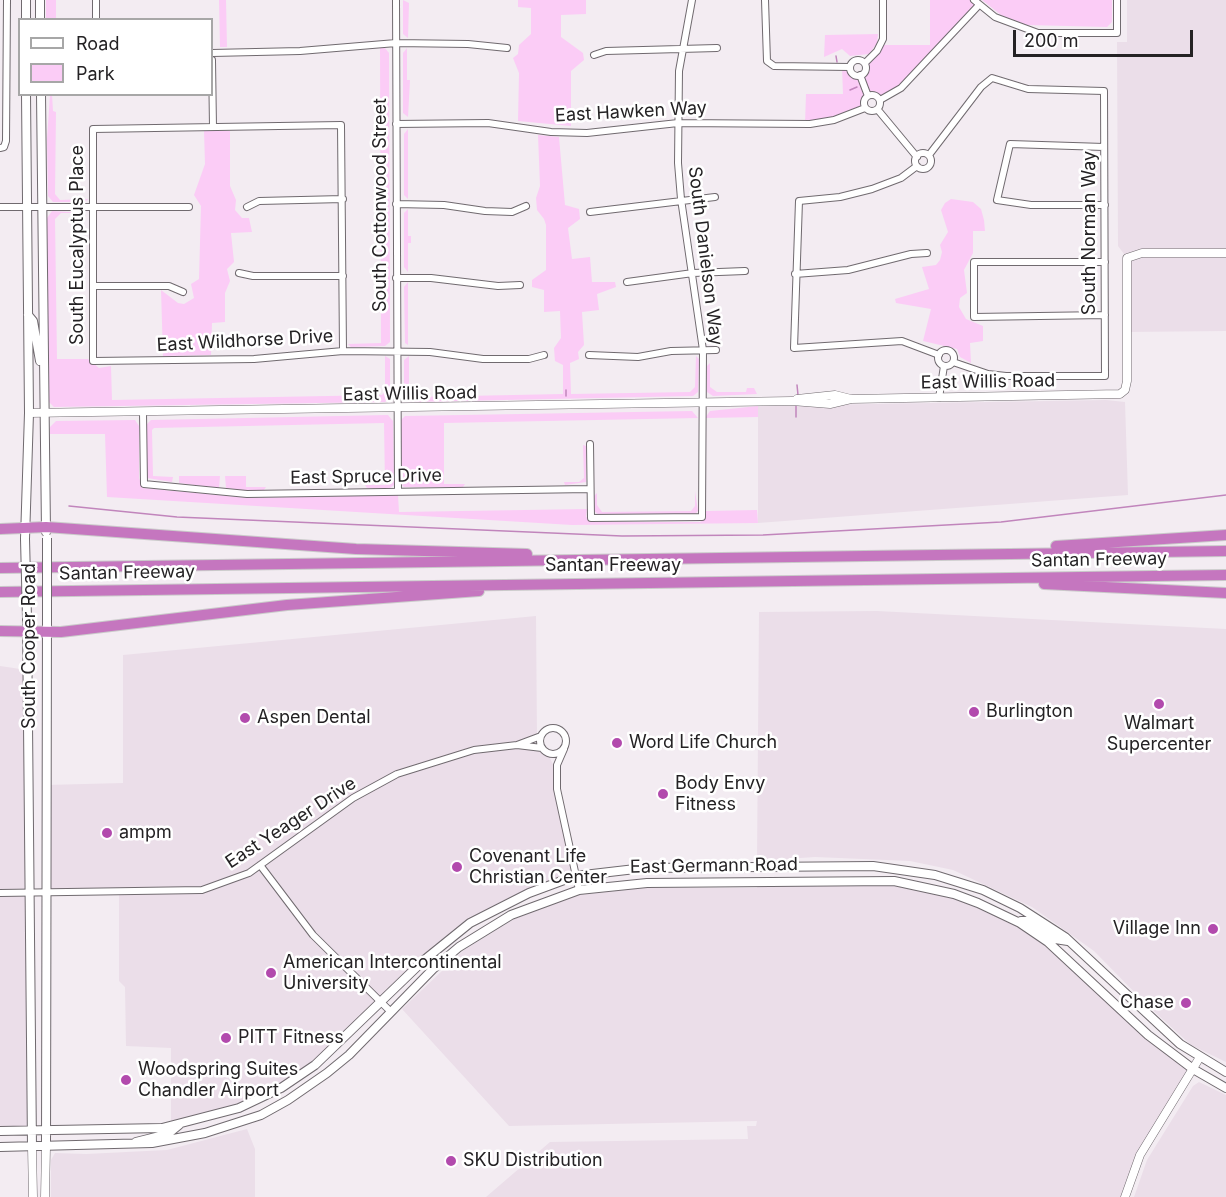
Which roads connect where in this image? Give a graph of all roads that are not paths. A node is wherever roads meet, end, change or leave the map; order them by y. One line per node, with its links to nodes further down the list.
1 (8, 0): 33 (street)
2 (26, 0): 11 (main road)
3 (40, 0): 12 (main road)
4 (96, 0): 13 (street)
5 (396, 0): 14 (street, South Cottonwood Street)
6 (692, 0): 17 (street, South Danielson Way)
7 (765, 0): 21 (street)
8 (883, 0): 20 (street)
9 (1117, 0): 10 (street)
10 (977, 3): 27 (street)
11 (26, 18)
12 (40, 18)
13 (96, 18)
14 (396, 44): 15 (street); 18 (street); 31 (street, South Cottonwood Street)
15 (507, 48)
16 (717, 48): 17 (street)
17 (682, 51): 19 (street); 30 (street, South Danielson Way)
18 (213, 53)
19 (594, 55)
20 (865, 63): 21 (street); 22 (street)
21 (850, 67): 22 (street)
22 (860, 75): 26 (street)
23 (27, 96): 45 (main road, South Cooper Road)
24 (41, 96): 46 (main road, South Cooper Road)
25 (213, 96): 32 (street)
26 (868, 96): 27 (street); 28 (street)
27 (880, 100): 29 (street)
28 (865, 108): 29 (street); 30 (street, East Hawken Way)
29 (878, 110): 36 (street)
30 (678, 123): 31 (street, East Hawken Way); 40 (street, South Danielson Way)
31 (396, 124): 41 (street, South Cottonwood Street)
32 (213, 127): 39 (street); 47 (street, South Eucalyptus Place)
33 (2, 147)
34 (1104, 147): 35 (street, South Norman Way); 42 (street, South Norman Way); 42 (street)
35 (929, 155): 36 (street); 37 (street)
36 (917, 156): 37 (street)
37 (917, 166): 57 (street)
38 (714, 197): 40 (street)
39 (343, 199): 49 (street); 58 (street)
40 (681, 200): 50 (street); 56 (street, South Danielson Way)
41 (396, 204): 43 (street); 59 (street, South Cottonwood Street)
42 (1105, 205): 53 (street, South Norman Way)
43 (526, 206)
44 (0, 207): 45 (street)
45 (27, 207): 46 (street); 64 (main road, South Cooper Road)
46 (41, 207): 47 (street); 76 (main road, South Cooper Road)
47 (93, 207): 48 (street); 62 (street, South Eucalyptus Place)
48 (189, 207)
49 (247, 207)
50 (590, 212)
51 (927, 253): 57 (street)
52 (1226, 253): 77 (street, East Willis Road)
53 (1105, 262): 65 (street, South Norman Way); 65 (street)
54 (744, 271): 56 (street)
55 (239, 273): 58 (street)
56 (693, 273): 60 (street); 67 (street, South Danielson Way)
57 (795, 274): 70 (street)
58 (343, 276): 69 (street)
59 (396, 278): 61 (street); 66 (street, South Cottonwood Street)
60 (627, 282)
61 (520, 285)
62 (94, 286): 63 (street); 73 (street, South Eucalyptus Place)
63 (183, 292)
64 (28, 315): 76 (main road); 80 (main road, South Cooper Road)
65 (1105, 315): 74 (street, South Norman Way)
66 (397, 350): 69 (street, East Wildhorse Drive); 71 (street, East Wildhorse Drive); 79 (street, South Cottonwood Street)
67 (704, 350): 68 (street); 72 (street); 78 (street, South Danielson Way)
68 (716, 350)
69 (343, 351): 73 (street, East Wildhorse Drive)
70 (939, 354): 74 (street); 75 (street)
71 (544, 355)
72 (590, 355)
73 (93, 361)
74 (953, 362): 75 (street)
75 (944, 366): 77 (street)
76 (43, 370): 82 (main road, South Cooper Road)
77 (939, 398): 78 (street, East Willis Road)
78 (703, 404): 79 (street, East Willis Road); 84 (street, South Danielson Way)
79 (397, 409): 81 (street, East Willis Road); 85 (street, South Cottonwood Street)
80 (29, 413): 82 (street, East Willis Road); 86 (main road, South Cooper Road)
81 (143, 413): 82 (street, East Willis Road); 85 (street, East Spruce Drive)
82 (43, 414): 88 (main road, South Cooper Road)
83 (590, 444): 84 (street)
84 (590, 489): 85 (street, East Spruce Drive)
85 (398, 491)
86 (25, 527): 87 (highway); 88 (highway); 101 (main road, South Cooper Road, bridge)
87 (0, 529)
88 (46, 532): 92 (highway); 100 (main road, South Cooper Road, bridge)
89 (1226, 535): 91 (highway)
90 (1226, 551): 91 (highway, Santan Freeway)
91 (987, 554): 92 (highway, Santan Freeway)
92 (594, 561): 93 (highway, Santan Freeway)
93 (0, 568)
94 (1226, 574): 95 (highway, Santan Freeway)
95 (915, 579): 96 (highway, Santan Freeway); 98 (highway)
96 (520, 584): 97 (highway, Santan Freeway); 100 (highway)
97 (0, 592)
98 (1226, 592)
99 (0, 631): 101 (highway)
100 (47, 632): 101 (highway); 111 (main road, South Cooper Road)
101 (27, 633): 111 (main road, South Cooper Road)
102 (541, 736): 103 (street, East Yeager Drive); 104 (street); 105 (street)
103 (517, 745): 104 (street, East Yeager Drive); 108 (street, East Yeager Drive)
104 (542, 748): 106 (street)
105 (564, 749): 106 (street); 107 (street)
106 (548, 754): 107 (street)
107 (556, 771): 109 (street)
108 (260, 865): 111 (street, East Yeager Drive); 115 (street)
109 (575, 876): 110 (street); 114 (main road, East Germann Road); 115 (main road, East Germann Road)
110 (579, 890): 113 (main road, East Germann Road); 116 (main road, East Germann Road)
111 (38, 892): 112 (street, East Yeager Drive); 122 (main road, South Cooper Road); 124 (main road, South Cooper Road)
112 (0, 893)
113 (1017, 921): 114 (main road); 118 (main road, East Germann Road)
114 (1069, 941): 117 (main road, East Germann Road)
115 (382, 1002): 116 (street); 121 (main road, East Germann Road)
116 (391, 1012): 125 (main road, East Germann Road)
117 (1200, 1058): 118 (street); 119 (main road, East Germann Road)
118 (1193, 1069): 120 (main road, East Germann Road); 131 (street)
119 (1226, 1072)
120 (1226, 1088)
121 (180, 1124): 122 (main road, East Germann Road); 125 (main road)
122 (46, 1130): 124 (main road, East Germann Road); 128 (main road, South Cooper Road)
123 (0, 1131): 124 (main road, East Germann Road)
124 (32, 1131): 127 (main road, South Cooper Road)
125 (131, 1145): 128 (main road, East Germann Road)
126 (0, 1147): 127 (main road, East Germann Road)
127 (32, 1147): 128 (main road, East Germann Road); 129 (street, South Cooper Road)
128 (46, 1147): 130 (street, South Cooper Road)
129 (33, 1197)
130 (45, 1197)
131 (1125, 1197)

